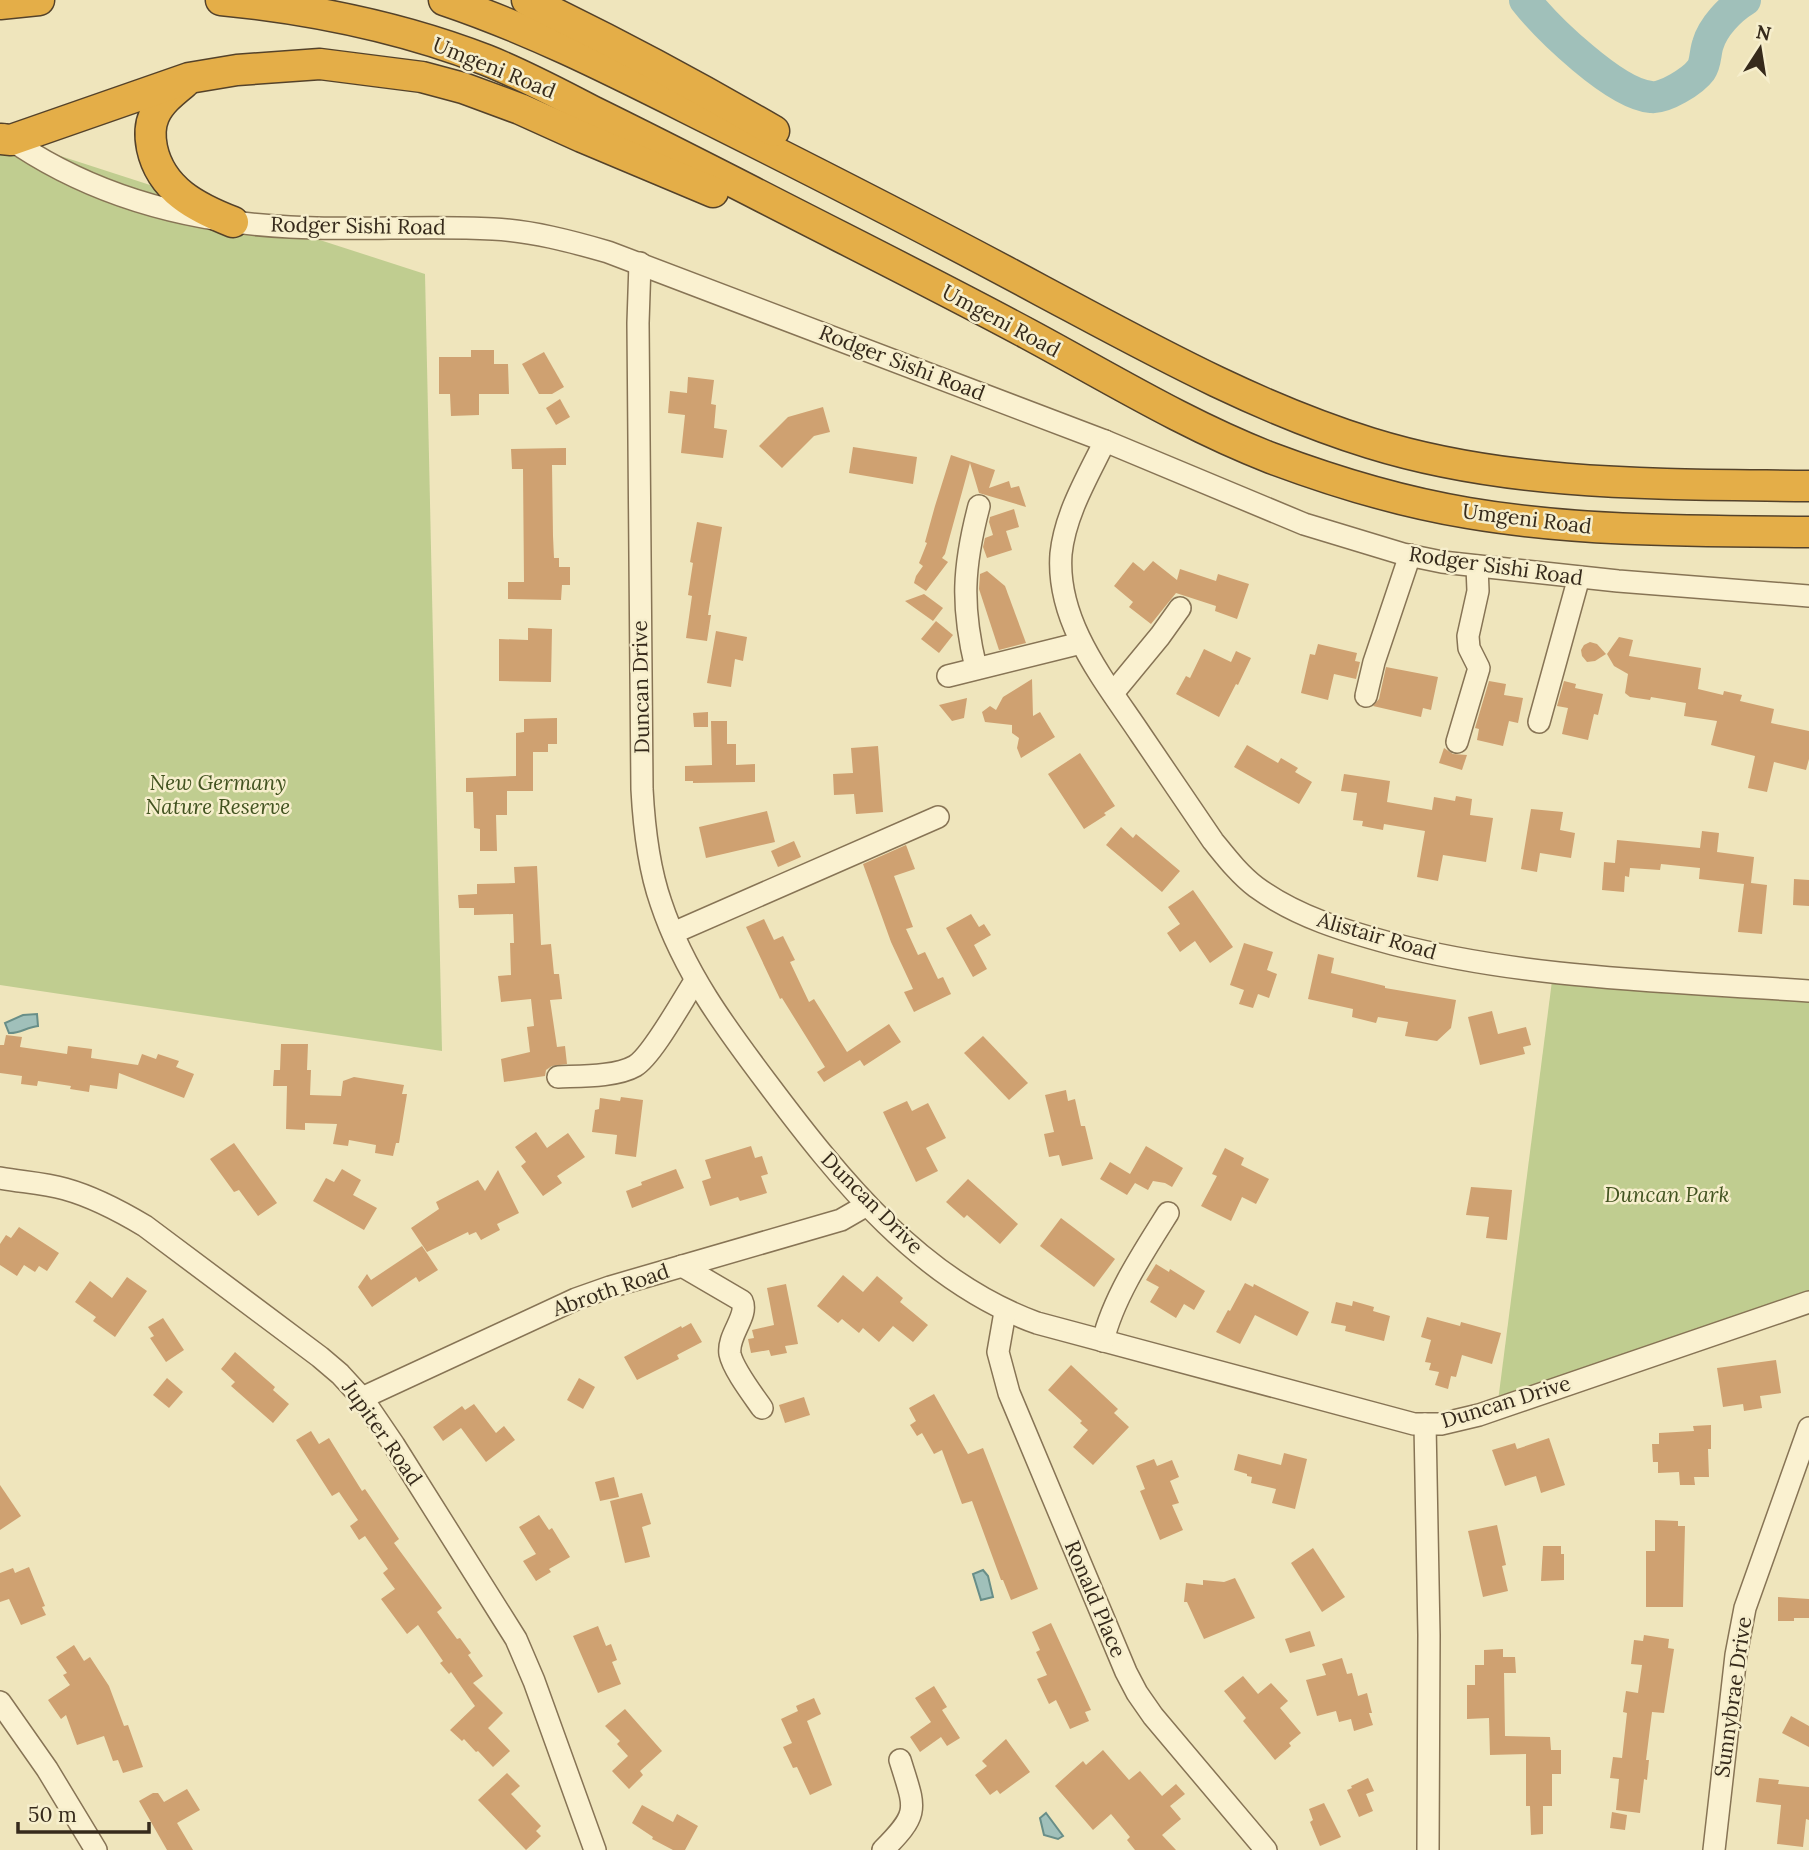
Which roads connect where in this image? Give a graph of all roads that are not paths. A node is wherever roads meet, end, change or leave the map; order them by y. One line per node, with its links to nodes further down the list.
1 (39, 0): 5 (highway)
2 (221, 0): 11 (highway, Umgeni Road)
3 (444, 0): 8 (highway, Umgeni Road)
4 (527, 0): 8 (highway)
5 (0, 4)
6 (189, 78): 7 (highway); 9 (highway); 11 (highway)
7 (4, 137): 9 (street, Rodger Sishi Road)
8 (906, 218): 13 (highway, Umgeni Road)
9 (233, 222): 10 (street, Rodger Sishi Road)
10 (640, 263): 12 (street, Rodger Sishi Road); 29 (street, Duncan Drive)
11 (1026, 333): 15 (highway, Umgeni Road)
12 (1105, 440): 16 (street, Rodger Sishi Road); 21 (street, Alistair Road)
13 (1809, 486)
14 (979, 506): 22 (street)
15 (1809, 532)
16 (1410, 555): 17 (street, Rodger Sishi Road); 25 (street)
17 (1477, 566): 18 (street, Rodger Sishi Road); 27 (street)
18 (1579, 577): 19 (street, Rodger Sishi Road); 26 (street)
19 (1809, 596)
20 (1180, 608): 24 (street)
21 (1082, 643): 22 (street); 24 (street, Alistair Road)
22 (976, 668): 23 (street)
23 (948, 676)
24 (1112, 693): 31 (street, Alistair Road)
25 (1366, 696)
26 (1539, 722)
27 (1457, 742)
28 (938, 817): 29 (street)
29 (673, 933): 30 (street, Duncan Drive)
30 (695, 981): 32 (street); 34 (street, Duncan Drive)
31 (1809, 991)
32 (558, 1077)
33 (0, 1178): 40 (street, Jupiter Road)
34 (867, 1205): 36 (street, Abroth Road); 38 (street, Duncan Drive)
35 (1168, 1213): 39 (street)
36 (682, 1266): 40 (street, Abroth Road); 41 (street)
37 (1809, 1302): 42 (street, Duncan Drive)
38 (1004, 1311): 39 (street, Duncan Drive); 49 (street, Ronald Place)
39 (1103, 1341): 42 (street, Duncan Drive)
40 (362, 1398): 47 (street, Jupiter Road)
41 (762, 1408)
42 (1425, 1424): 50 (street)
43 (1809, 1428): 51 (street, Sunnybrae Drive)
44 (0, 1702): 46 (street)
45 (900, 1760): 48 (street)
46 (96, 1850)
47 (595, 1850)
48 (883, 1850)
49 (1266, 1850)
50 (1428, 1850)
51 (1714, 1850)

